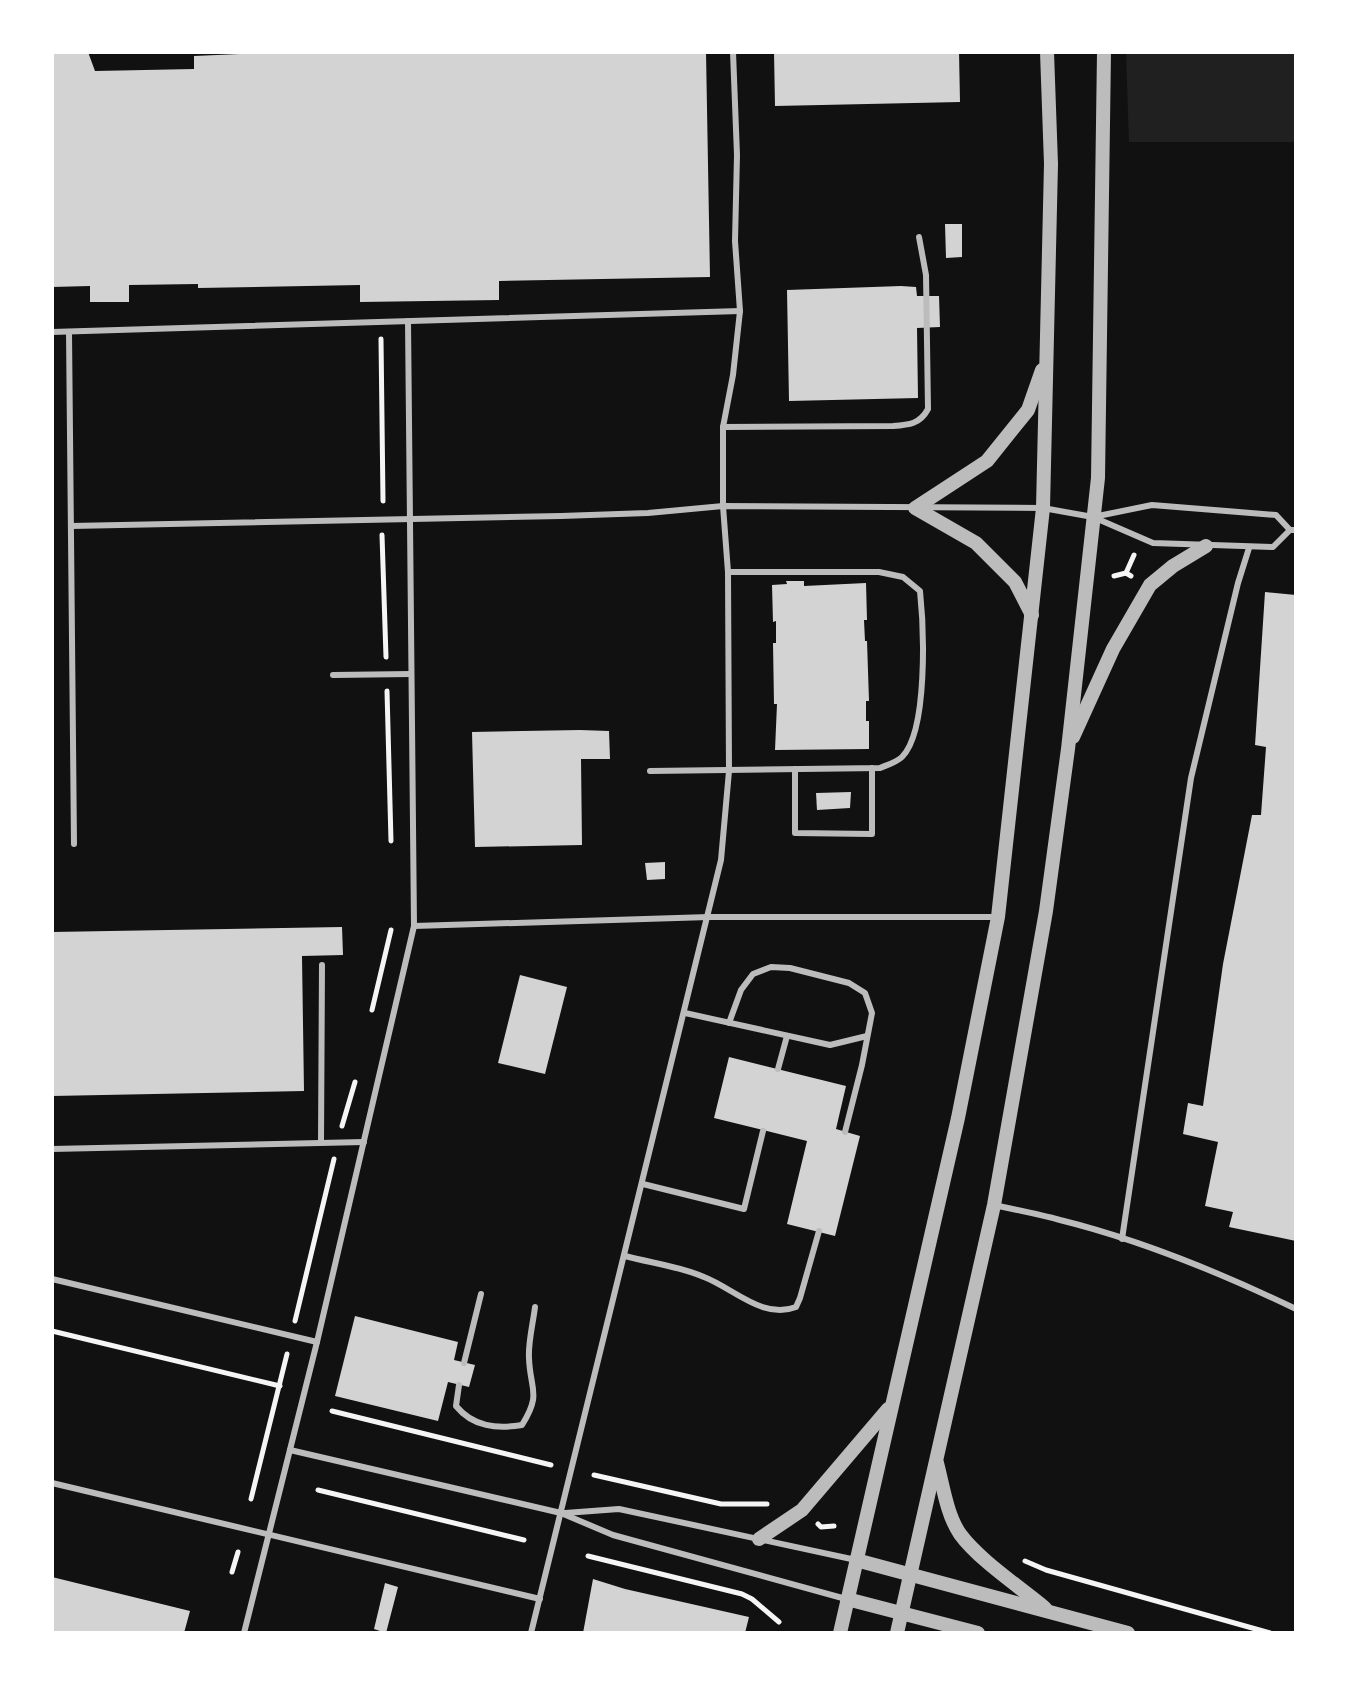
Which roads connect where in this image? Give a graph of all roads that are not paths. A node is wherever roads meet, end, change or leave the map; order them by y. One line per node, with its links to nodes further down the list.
1 (733, 52): 5 (lane)
2 (1047, 52): 9 (street)
3 (1104, 52): 15 (street)
4 (919, 237): 10 (lane)
5 (740, 311): 6 (lane); 10 (lane)
6 (408, 321): 8 (lane); 14 (lane)
7 (52, 332): 8 (lane)
8 (69, 332): 16 (lane)
9 (1047, 355): 12 (street); 13 (street)
10 (723, 427): 11 (lane)
11 (723, 506): 12 (lane); 14 (lane); 20 (lane)
12 (915, 508): 13 (lane); 21 (street)
13 (1043, 508): 15 (lane); 21 (street)
14 (410, 517): 16 (lane); 22 (lane)
15 (1093, 517): 17 (lane); 18 (lane); 24 (street)
16 (71, 526): 29 (lane)
17 (1293, 530): 19 (lane)
18 (1206, 546): 19 (lane); 24 (street)
19 (1249, 548): 47 (lane)
20 (728, 572): 25 (lane); 28 (lane)
21 (1033, 616): 31 (street)
22 (411, 674): 23 (lane); 32 (lane)
23 (333, 675)
24 (1068, 749): 45 (street)
25 (872, 768): 26 (lane); 26 (lane)
26 (795, 769): 28 (lane)
27 (650, 771): 28 (lane)
28 (729, 771): 30 (lane)
29 (74, 844)
30 (709, 917): 31 (lane); 32 (lane); 34 (lane)
31 (998, 917): 56 (street)
32 (414, 926): 42 (lane)
33 (322, 965): 41 (lane)
34 (685, 1013): 35 (lane); 44 (lane)
35 (729, 1023): 36 (lane); 37 (lane)
36 (787, 1036): 37 (lane); 38 (lane)
37 (867, 1036): 40 (lane)
38 (778, 1069)
39 (763, 1131): 44 (lane)
40 (845, 1132)
41 (321, 1142): 42 (lane); 43 (lane)
42 (364, 1142): 53 (lane)
43 (52, 1149)
44 (643, 1184): 48 (lane)
45 (994, 1205): 47 (lane); 58 (street)
46 (819, 1231): 48 (lane)
47 (1122, 1239): 52 (lane)
48 (625, 1256): 60 (lane)
49 (52, 1279): 53 (lane)
50 (481, 1294): 54 (lane)
51 (535, 1307): 55 (lane)
52 (1296, 1309)
53 (317, 1342): 57 (lane)
54 (464, 1363)
55 (459, 1385)
56 (890, 1406): 62 (street); 63 (street)
57 (290, 1450): 60 (lane); 61 (lane)
58 (936, 1459): 64 (street); 67 (street)
59 (52, 1483): 61 (lane)
60 (561, 1513): 62 (lane); 65 (lane); 66 (lane)
61 (268, 1535): 65 (lane); 69 (lane)
62 (759, 1539): 63 (lane)
63 (856, 1560): 64 (street); 66 (street)
64 (909, 1573): 67 (street); 68 (street)
65 (540, 1599): 70 (lane)
66 (847, 1599): 68 (street); 71 (street)
67 (1048, 1611): 74 (street)
68 (900, 1612): 72 (street); 73 (street)
69 (244, 1633)
70 (531, 1633)
71 (840, 1633)
72 (897, 1633)
73 (978, 1633)
74 (1128, 1633)

